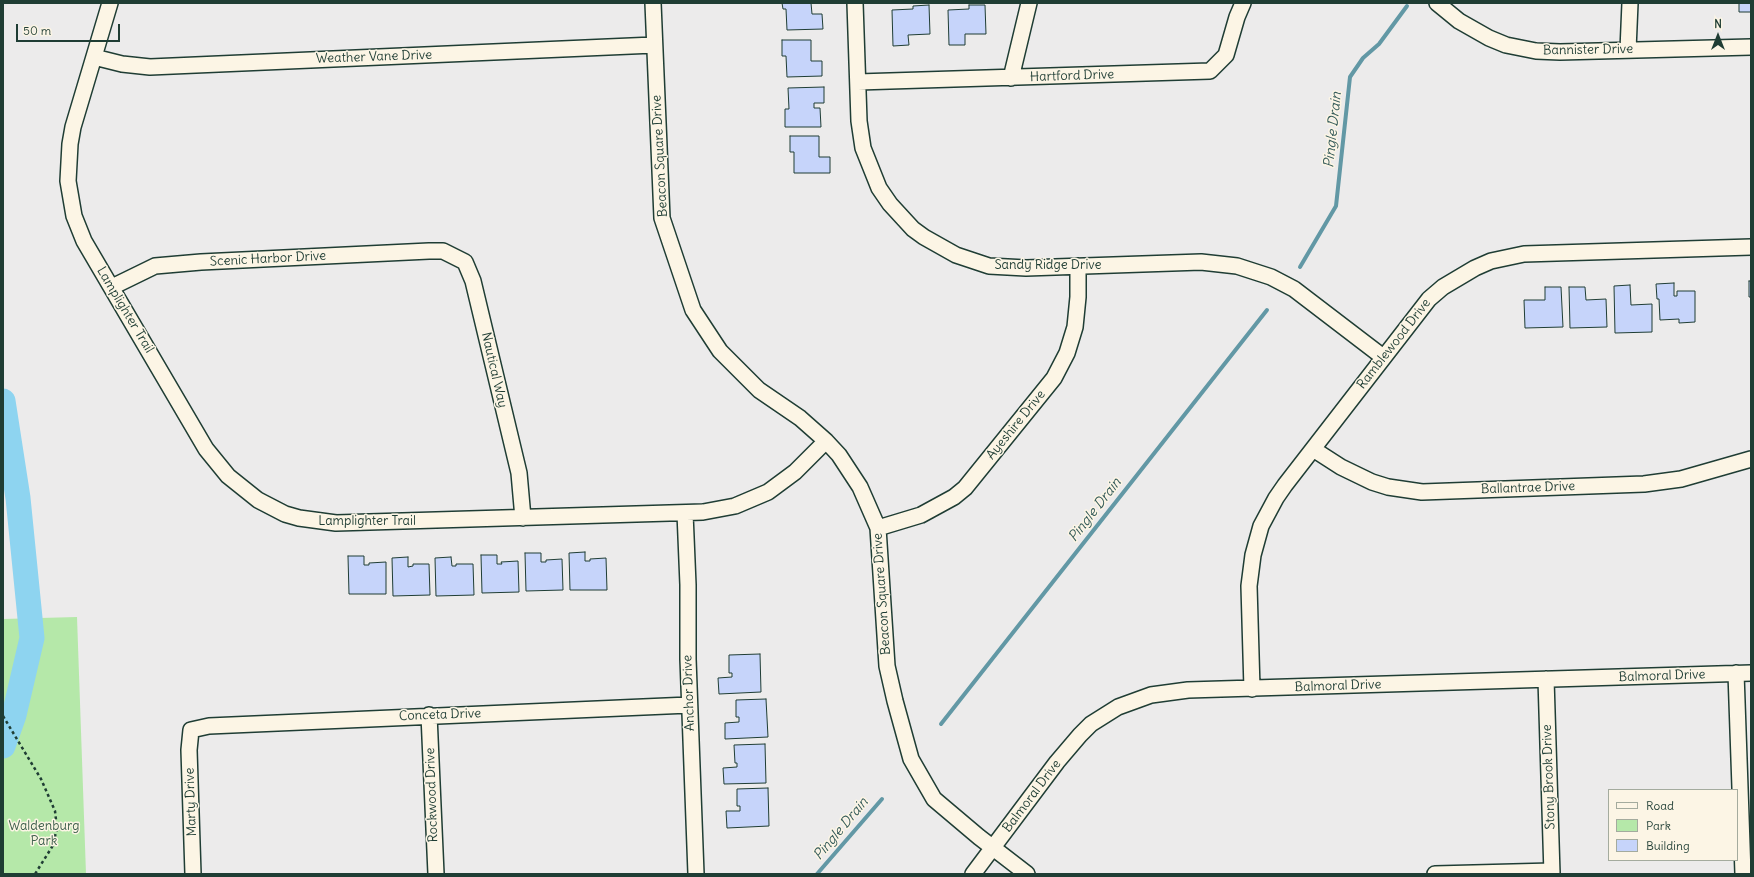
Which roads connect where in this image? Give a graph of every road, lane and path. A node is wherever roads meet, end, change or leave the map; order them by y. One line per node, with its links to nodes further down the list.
1 (110, 3): 11 (street, Lamplighter Trail)
2 (653, 3): 8 (street, Beacon Square Drive)
3 (855, 3): 13 (street, Sandy Ridge Drive)
4 (1029, 3): 12 (street)
5 (1243, 3): 12 (street, Hartford Drive)
6 (1437, 3): 10 (street, Bannister Drive)
7 (1630, 3): 10 (street)
8 (654, 46): 11 (street, Weather Vane Drive); 19 (street, Beacon Square Drive)
9 (1751, 46): 10 (street, Bannister Drive)
10 (1628, 50)
11 (94, 57): 17 (street, Lamplighter Trail)
12 (1011, 78): 13 (street, Hartford Drive)
13 (858, 82): 16 (street, Sandy Ridge Drive)
14 (1751, 247): 18 (street, Ramblewood Drive)
15 (429, 251): 17 (street, Scenic Harbor Drive); 23 (street, Nautical Way)
16 (1078, 266): 18 (street, Sandy Ridge Drive); 24 (street, Ayeshire Drive)
17 (112, 287): 23 (street, Lamplighter Trail)
18 (1383, 357): 20 (street, Ramblewood Drive)
19 (826, 441): 22 (street, Lamplighter Trail); 24 (street, Beacon Square Drive)
20 (1313, 448): 21 (street, Ballantrae Drive); 27 (street, Ramblewood Drive)
21 (1751, 459)
22 (686, 513): 23 (street, Lamplighter Trail); 28 (street, Anchor Drive)
23 (523, 518)
24 (878, 528): 32 (street, Beacon Square Drive)
25 (1744, 673): 26 (street, Balmoral Drive); 41 (street)
26 (1546, 679): 27 (street, Balmoral Drive); 33 (street, Stony Brook Drive)
27 (1252, 689): 32 (street, Balmoral Drive)
28 (689, 705): 29 (street, Conceta Drive); 37 (street, Anchor Drive)
29 (429, 715): 31 (street, Conceta Drive); 36 (street, Rockwood Drive)
30 (3, 716): 34 (path)
31 (191, 730): 35 (street, Marty Drive)
32 (993, 848): 38 (street, Balmoral Drive); 39 (street, Beacon Square Drive)
33 (1552, 872): 40 (street)
34 (35, 874)
35 (194, 874)
36 (436, 874)
37 (696, 874)
38 (973, 874)
39 (1026, 874)
40 (1435, 874)
41 (1743, 874)

